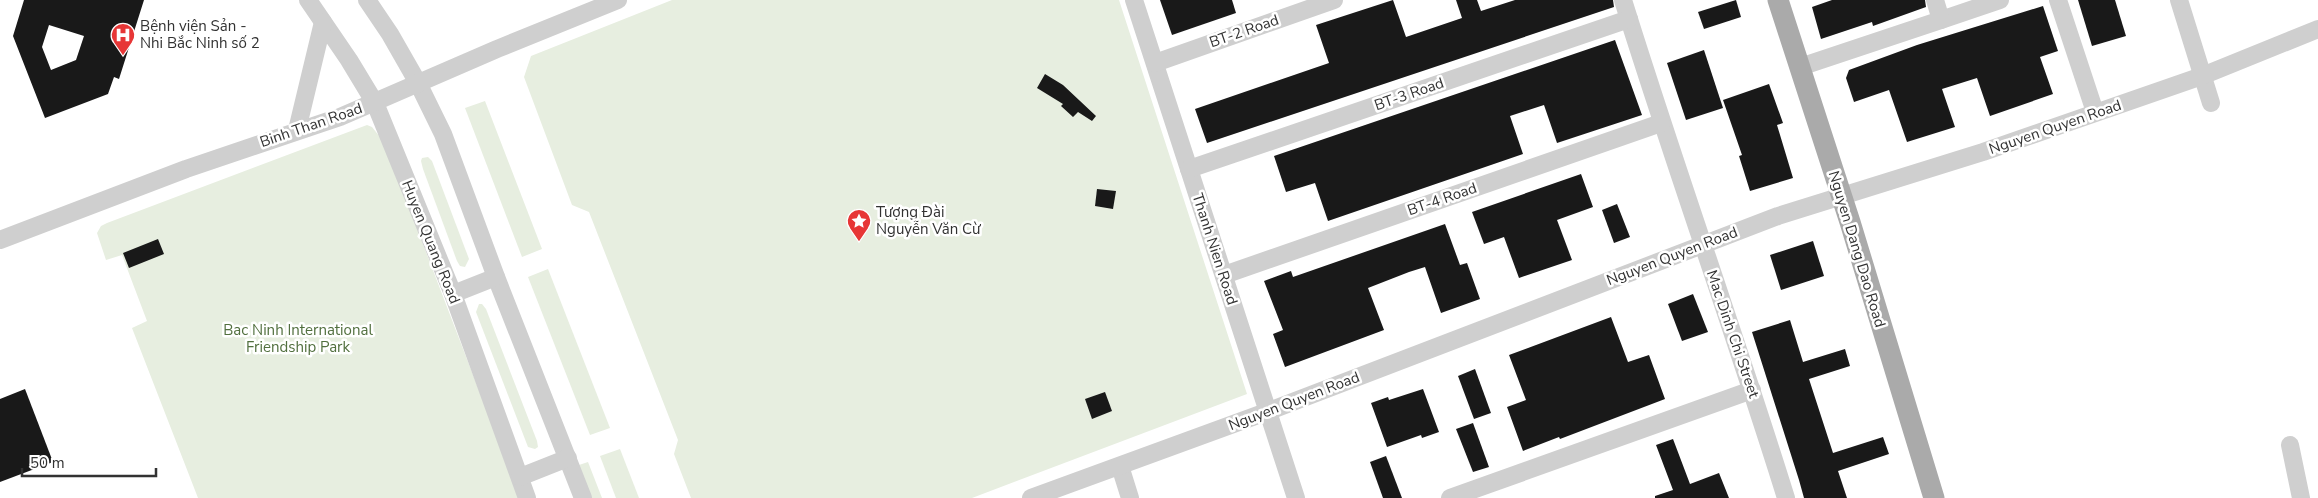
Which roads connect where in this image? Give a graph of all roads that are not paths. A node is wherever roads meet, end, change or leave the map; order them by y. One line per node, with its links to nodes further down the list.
1 (308, 0): 14 (street, Huyen Quang Road)
2 (367, 0): 19 (street)
3 (618, 0): 19 (street, Binh Than Road)
4 (1134, 0): 16 (street, Thanh Nien Road)
5 (1334, 0): 16 (street, BT-2 Road)
6 (1622, 0): 12 (street, Mac Dinh Chi Street)
7 (1778, 0): 17 (main road, Nguyen Dang Dao Road)
8 (1935, 0): 13 (street)
9 (2000, 0): 13 (street)
10 (2058, 0): 22 (street)
11 (2179, 0): 18 (street)
12 (1628, 19): 23 (street, Mac Dinh Chi Street); 25 (street, BT-3 Road)
13 (1941, 20): 17 (street)
14 (323, 22): 20 (street, Huyen Quang Road); 24 (street)
15 (2318, 29): 18 (street, Nguyen Quyen Road)
16 (1155, 63): 25 (street, Thanh Nien Road)
17 (1800, 67): 26 (main road, Nguyen Dang Dao Road)
18 (2202, 76): 21 (street); 22 (street, Nguyen Quyen Road)
19 (418, 83): 20 (street, Binh Than Road); 30 (street)
20 (375, 103): 24 (street, Binh Than Road); 31 (street, Huyen Quang Road)
21 (2211, 103)
22 (2095, 112): 26 (street, Nguyen Quyen Road)
23 (1661, 123): 28 (street, Mac Dinh Chi Street); 29 (street, BT-4 Road)
24 (297, 130): 27 (street, Binh Than Road)
25 (1189, 169): 29 (street, Thanh Nien Road)
26 (1842, 196): 28 (street, Nguyen Quyen Road); 45 (main road, Nguyen Dang Dao Road)
27 (0, 240)
28 (1702, 244): 32 (street, Mac Dinh Chi Street); 33 (street, Nguyen Quyen Road)
29 (1224, 275): 33 (street, Thanh Nien Road)
30 (496, 277): 31 (street); 35 (street)
31 (452, 294): 37 (street, Huyen Quang Road)
32 (1752, 390): 43 (street); 44 (street, Mac Dinh Chi Street)
33 (1269, 411): 36 (street, Nguyen Quyen Road); 42 (street, Thanh Nien Road)
34 (2290, 445): 46 (street)
35 (568, 458): 37 (street); 39 (street)
36 (1120, 466): 40 (street, Nguyen Quyen Road); 41 (street)
37 (520, 477): 38 (street, Huyen Quang Road)
38 (527, 498)
39 (583, 498)
40 (1031, 498)
41 (1130, 498)
42 (1296, 498)
43 (1450, 498)
44 (1786, 498)
45 (1934, 498)
46 (2301, 498)

